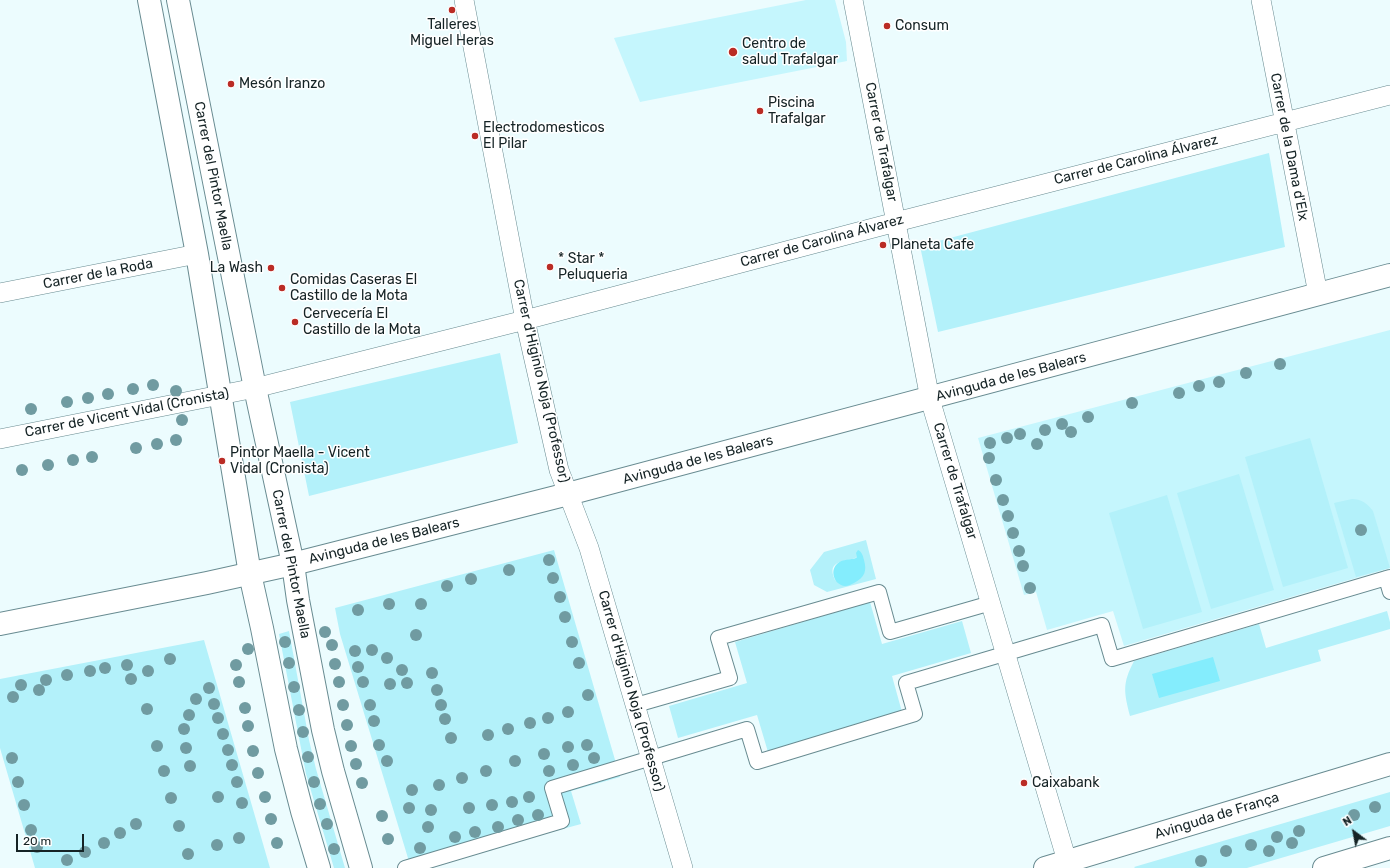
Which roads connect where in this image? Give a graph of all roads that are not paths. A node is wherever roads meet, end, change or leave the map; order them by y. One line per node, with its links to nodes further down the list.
1 (150, 0): 9 (main road)
2 (178, 0): 14 (main road, Carrer del Pintor Maella)
3 (464, 0): 13 (street, Carrer d'Higinio Noja (Professor))
4 (853, 0): 8 (street, Carrer de Trafalgar)
5 (1261, 0): 7 (street, Carrer de la Dama d'Elx)
6 (1390, 96): 7 (street, Carrer de Carolina Álvarez)
7 (1284, 122): 8 (street, Carrer de Carolina Álvarez); 12 (street, Carrer de la Dama d'Elx)
8 (896, 222): 13 (street, Carrer de Carolina Álvarez); 16 (street, Carrer de Trafalgar)
9 (197, 254): 11 (street, Carrer de la Roda); 15 (main road)
10 (1390, 275): 12 (main road, Avinguda de les Balears)
11 (0, 293)
12 (1318, 294): 16 (main road, Avinguda de les Balears)
13 (525, 320): 14 (street, Carrer de Carolina Álvarez); 18 (street, Carrer d'Higinio Noja (Professor))
14 (255, 388): 15 (street, Carrer de Vicent Vidal (Cronista)); 19 (main road, Carrer del Pintor Maella)
15 (220, 395): 17 (street, Carrer de Vicent Vidal (Cronista)); 20 (main road)
16 (930, 399): 18 (main road, Avinguda de les Balears); 23 (street, Carrer de Trafalgar)
17 (0, 439)
18 (568, 494): 19 (main road, Avinguda de les Balears); 26 (street, Carrer d'Higinio Noja (Professor))
19 (293, 564): 20 (main road, Avinguda de les Balears); 32 (main road, Carrer del Pintor Maella)
20 (250, 574): 24 (main road, Avinguda de les Balears); 31 (main road)
21 (1388, 578): 22 (street); 25 (street)
22 (1390, 592)
23 (991, 603): 25 (street, Carrer de Trafalgar); 26 (street)
24 (0, 624)
25 (1006, 653): 27 (street); 30 (street, Carrer de Trafalgar)
26 (636, 705): 27 (street, Carrer d'Higinio Noja (Professor))
27 (651, 758): 33 (street); 34 (street, Carrer d'Higinio Noja (Professor))
28 (1390, 764): 30 (main road, Avinguda de França)
29 (1390, 848): 36 (main road)
30 (1067, 861): 35 (main road, Avinguda de França)
31 (319, 868)
32 (361, 868)
33 (405, 868)
34 (683, 868)
35 (1045, 868)
36 (1324, 868)

